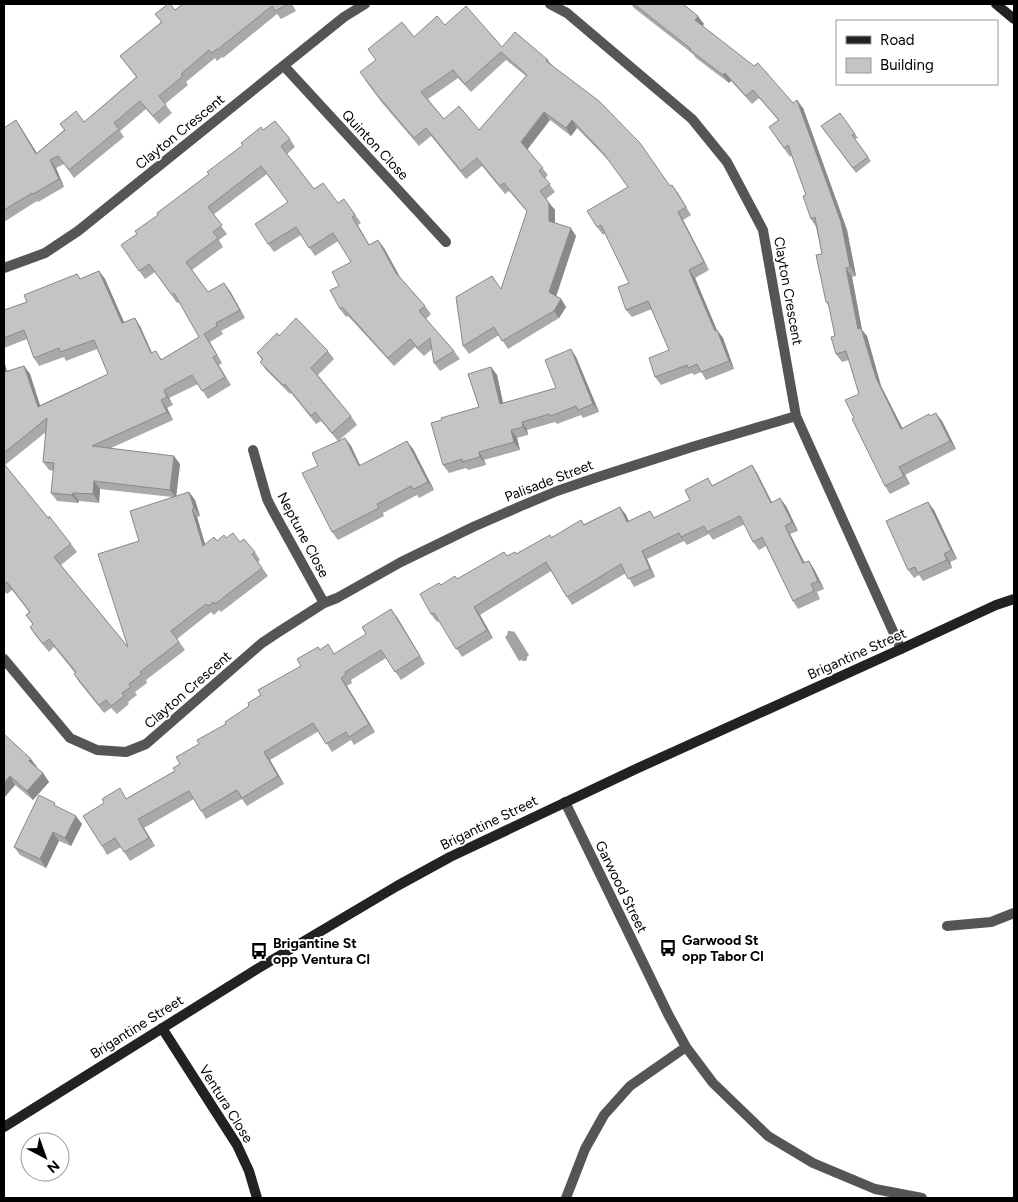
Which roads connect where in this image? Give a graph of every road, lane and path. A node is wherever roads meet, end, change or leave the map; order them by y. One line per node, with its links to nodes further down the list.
1 (365, 4): 5 (street, Clayton Crescent)
2 (550, 4): 8 (street, Clayton Crescent)
3 (996, 4): 4 (street)
4 (1014, 19)
5 (284, 66): 6 (street, Quinton Close); 7 (street, Clayton Crescent)
6 (446, 242)
7 (4, 268)
8 (796, 416): 11 (street, Palisade Street); 12 (street, Clayton Crescent)
9 (253, 450): 11 (street, Neptune Close)
10 (1014, 599): 12 (street, Brigantine Street)
11 (324, 603): 13 (street, Clayton Crescent)
12 (901, 649): 14 (street, Brigantine Street)
13 (4, 659)
14 (565, 802): 17 (street, Brigantine Street); 18 (street, Garwood Street)
15 (1014, 913): 16 (street)
16 (948, 926)
17 (162, 1028): 19 (street, Brigantine Street); 20 (street, Ventura Close)
18 (686, 1047): 21 (street); 22 (street, Garwood Street)
19 (4, 1127)
20 (257, 1198)
21 (566, 1198)
22 (922, 1198)

